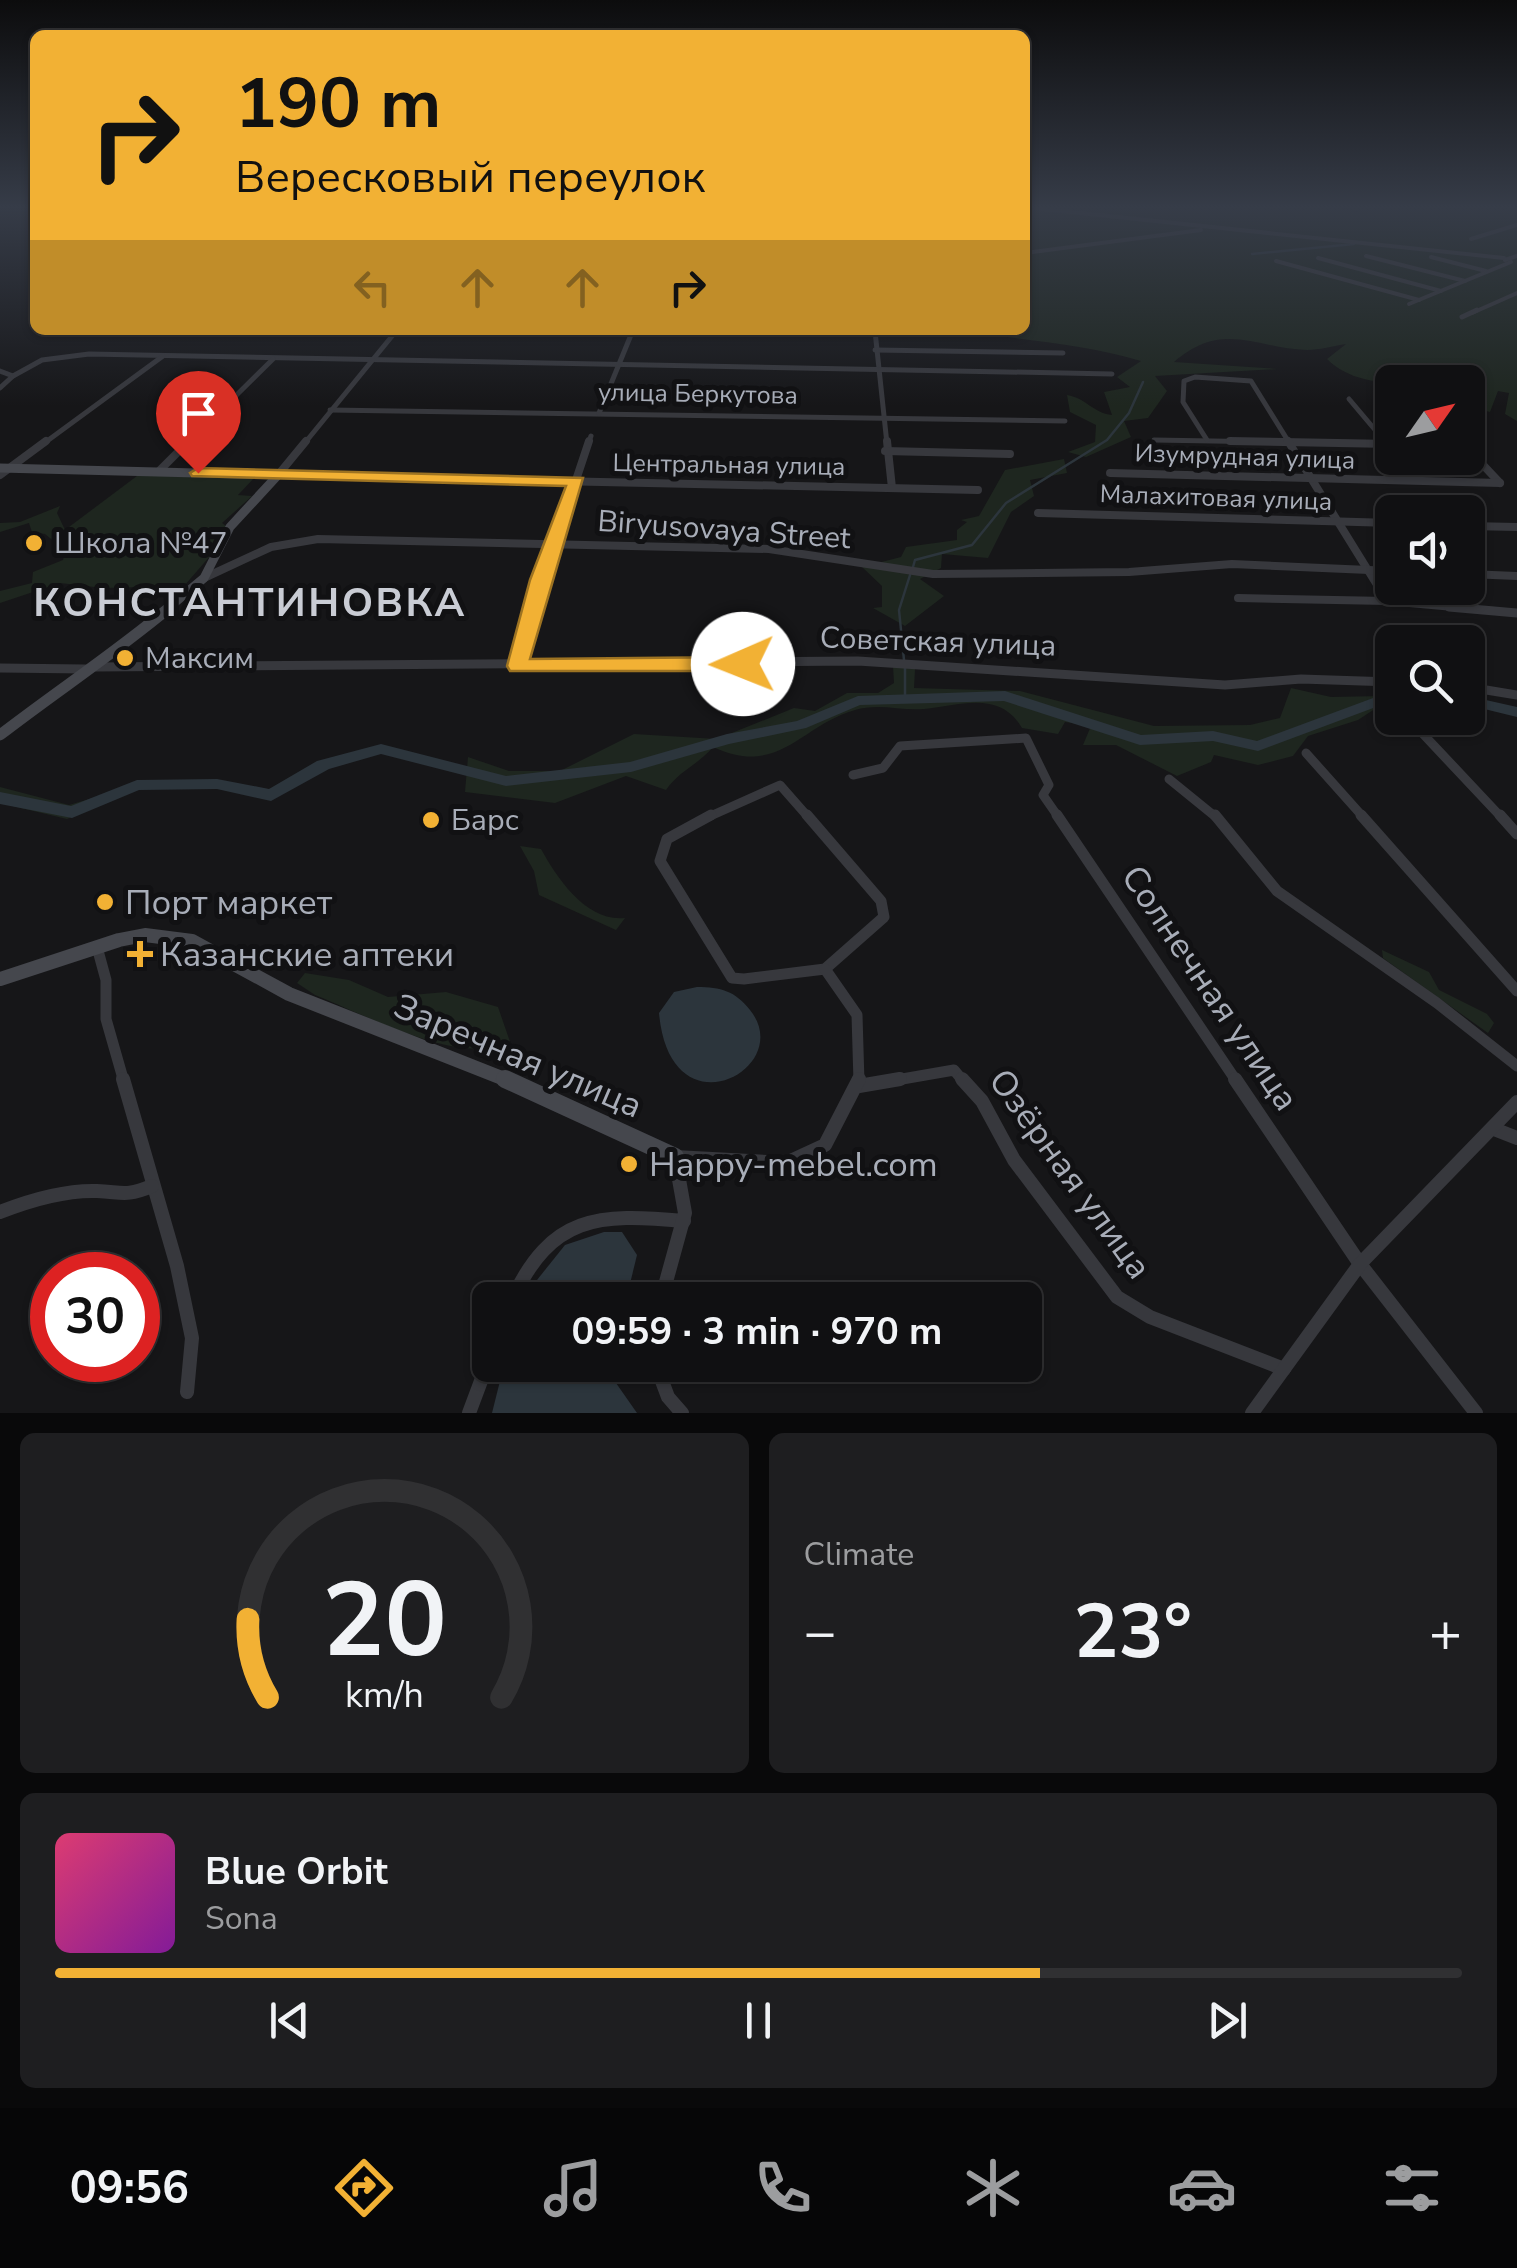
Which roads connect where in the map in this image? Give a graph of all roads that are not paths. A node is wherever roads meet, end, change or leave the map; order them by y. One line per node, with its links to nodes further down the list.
1 (1323, 274): 8 (street)
2 (1377, 274): 6 (street)
3 (1437, 274): 5 (street)
4 (1483, 274): 5 (street)
5 (1465, 281): 6 (street)
6 (1441, 291): 8 (street)
7 (1517, 293): 10 (street)
8 (1419, 300): 9 (street)
9 (1409, 304)
10 (1462, 317)
11 (392, 335): 18 (street)
12 (631, 335): 19 (street)
13 (875, 335): 14 (street)
14 (875, 350): 15 (street); 20 (street)
15 (1064, 354)
16 (162, 356): 17 (street); 23 (street); 40 (street)
17 (273, 359): 18 (street); 41 (street)
18 (370, 361): 19 (street); 27 (street)
19 (617, 367): 20 (street); 28 (street)
20 (878, 370): 22 (street); 29 (street)
21 (0, 371): 23 (street)
22 (1112, 374)
23 (14, 376): 25 (street)
24 (1251, 382): 34 (street); 35 (street)
25 (0, 388)
26 (1349, 398): 31 (street)
27 (330, 410): 28 (street, улица Беркутова); 43 (street)
28 (600, 413): 29 (street, улица Беркутова)
29 (882, 416): 30 (street, улица Беркутова); 37 (street)
30 (1065, 422)
31 (1375, 427)
32 (591, 436): 45 (street)
33 (1154, 440): 34 (street)
34 (1208, 440): 35 (street)
35 (1290, 443): 36 (street); 44 (street)
36 (1375, 444)
37 (885, 451): 38 (street); 47 (street)
38 (1010, 454)
39 (1485, 467): 46 (street)
40 (3, 471): 41 (street, Центральная улица)
41 (158, 472): 43 (street, Центральная улица)
42 (1110, 474): 44 (street, Изумрудная улица)
43 (278, 475): 45 (street, Центральная улица); 60 (street)
44 (1310, 480): 46 (street, Изумрудная улица); 50 (street)
45 (576, 481): 47 (street, Центральная улица); 54 (street)
46 (1500, 483)
47 (892, 488): 48 (street, Центральная улица)
48 (978, 490)
49 (1038, 514): 50 (street, Малахитовая улица)
50 (1337, 522): 51 (street, Малахитовая улица); 55 (street)
51 (1375, 523)
52 (1485, 526): 53 (street)
53 (1517, 527)
54 (555, 542): 57 (street, Biryusovaya Street); 60 (street, Biryusovaya Street); 66 (street)
55 (1366, 569): 56 (street); 57 (street); 61 (street)
56 (1375, 569)
57 (1129, 572)
58 (1485, 575): 59 (street)
59 (1517, 576)
60 (204, 578): 68 (street)
61 (1375, 582)
62 (1238, 598): 63 (street)
63 (1375, 600)
64 (1437, 605): 65 (street)
65 (1517, 613)
66 (518, 666): 68 (street, Советская улица); 69 (street, Советская улица)
67 (0, 668): 68 (street, Советская улица)
68 (91, 668): 72 (street)
69 (1375, 681)
70 (1485, 688): 71 (street)
71 (1517, 695)
72 (0, 735)
73 (1424, 735): 77 (street)
74 (1306, 753): 81 (street)
75 (853, 775): 91 (street, Солнечная улица)
76 (1169, 779): 82 (street)
77 (1517, 834)
78 (97, 947): 80 (street, Заречная улица); 87 (street, Заречная улица); 88 (street)
79 (825, 969): 79 (street); 83 (street)
80 (0, 979)
81 (1517, 991)
82 (1517, 1066)
83 (859, 1086): 87 (street); 94 (street, Озёрная улица)
84 (1517, 1102): 85 (street)
85 (1494, 1129): 86 (street); 91 (street)
86 (1517, 1138)
87 (675, 1157): 90 (street)
88 (152, 1186): 89 (street); 97 (street)
89 (0, 1212)
90 (684, 1221): 92 (street); 93 (street)
91 (1360, 1264): 94 (street); 101 (street, Солнечная улица)
92 (519, 1282)
93 (666, 1282)
94 (1284, 1368): 100 (street)
95 (481, 1382): 98 (street)
96 (662, 1382): 99 (street)
97 (186, 1392)
98 (469, 1413)
99 (682, 1413)
100 (1252, 1413)
101 (1476, 1413)

